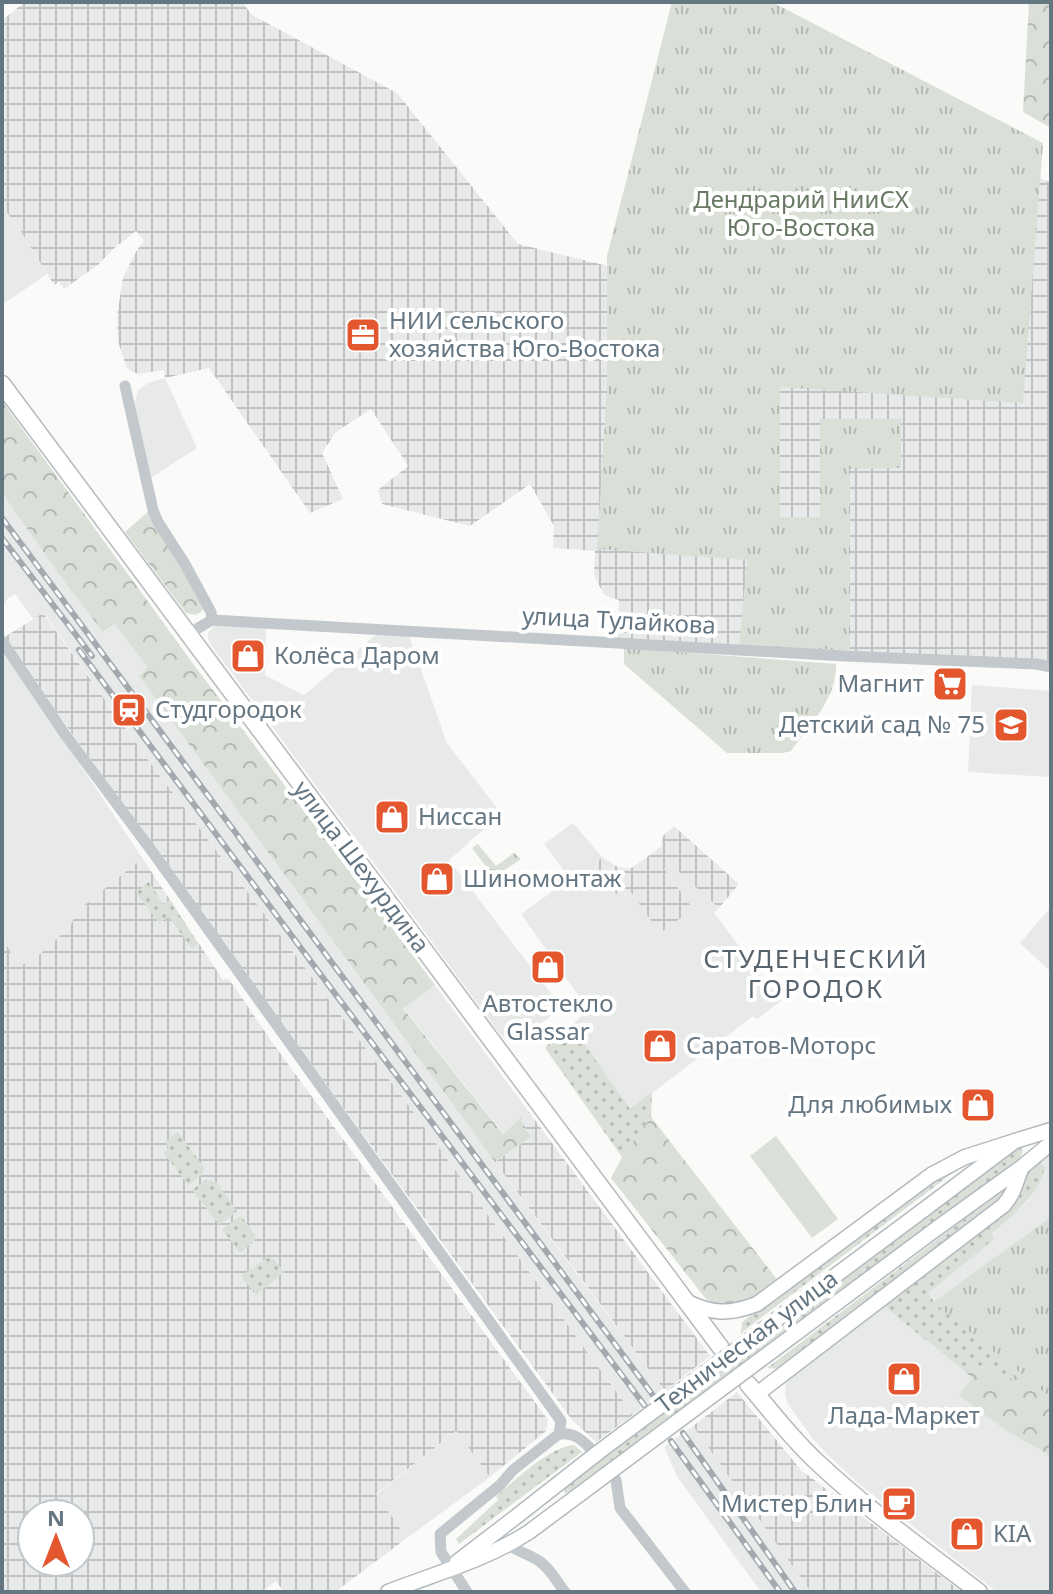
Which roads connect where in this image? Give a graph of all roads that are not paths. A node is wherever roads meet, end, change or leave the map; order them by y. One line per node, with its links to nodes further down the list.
1 (2, 384): 4 (main road, улица Шехурдина)
2 (125, 386): 3 (street)
3 (212, 620): 4 (street); 6 (street, улица Тулайкова)
4 (188, 634): 11 (main road, улица Шехурдина)
5 (2, 641): 14 (street)
6 (1051, 667)
7 (1051, 1130): 8 (main road, Техническая улица)
8 (1017, 1140): 10 (street); 11 (main road); 18 (main road, Техническая улица, bridge)
9 (1051, 1143): 10 (main road, Техническая улица)
10 (1026, 1164): 13 (main road); 17 (main road, Техническая улица, bridge)
11 (685, 1301): 12 (main road, улица Шехурдина)
12 (721, 1348)
13 (752, 1389): 23 (main road)
14 (559, 1434): 15 (street); 18 (street)
15 (589, 1447)
16 (616, 1480): 22 (street)
17 (509, 1545): 18 (main road, Техническая улица); 21 (street)
18 (451, 1567): 19 (main road, Техническая улица); 20 (street)
19 (388, 1592)
20 (467, 1592)
21 (565, 1592)
22 (685, 1592)
23 (979, 1592)

